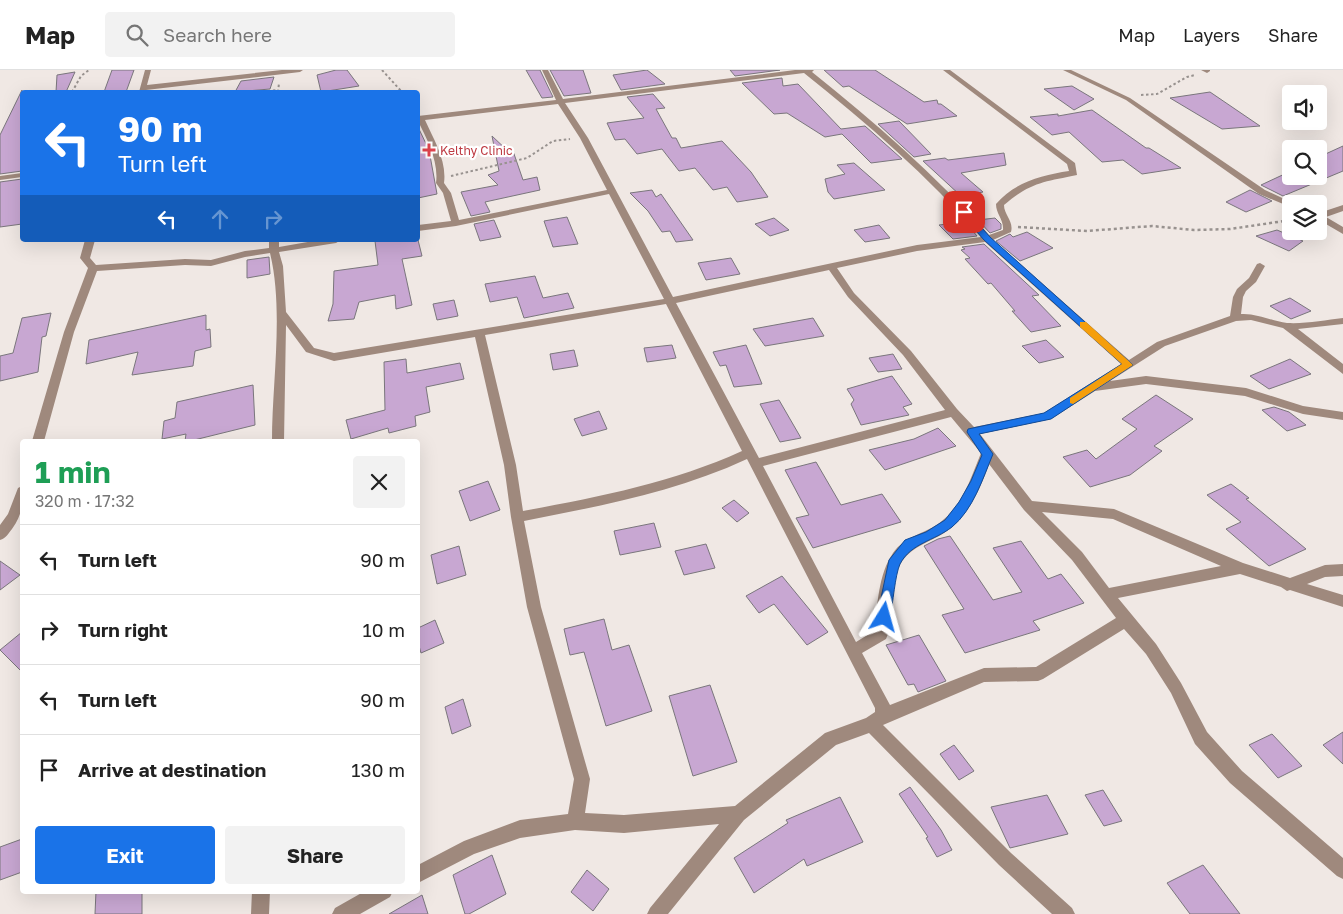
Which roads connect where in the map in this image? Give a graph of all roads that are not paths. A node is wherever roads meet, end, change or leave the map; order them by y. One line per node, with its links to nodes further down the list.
1 (148, 70): 7 (street)
2 (300, 70): 8 (street)
3 (545, 70): 9 (street)
4 (807, 70): 9 (street); 22 (street)
5 (946, 70): 22 (street)
6 (1066, 70): 15 (street)
7 (142, 90)
8 (150, 90)
9 (561, 102): 10 (street); 14 (street)
10 (420, 119)
11 (420, 121): 19 (street)
12 (20, 175): 13 (street)
13 (0, 178)
14 (612, 191): 19 (street); 29 (street)
15 (1282, 200)
16 (1343, 208): 17 (street)
17 (1327, 213)
18 (1327, 221): 21 (street)
19 (456, 223): 20 (street)
20 (420, 228)
21 (1343, 231)
22 (987, 239): 26 (street); 35 (street)
23 (89, 242): 28 (street)
24 (311, 242): 25 (street)
25 (274, 245): 28 (street); 30 (street)
26 (831, 266): 29 (street); 38 (street)
27 (1260, 266): 31 (street)
28 (92, 268): 41 (street)
29 (669, 302): 34 (street); 44 (street)
30 (281, 312): 34 (street); 42 (street)
31 (1235, 318): 33 (street); 35 (street)
32 (1343, 321): 33 (street)
33 (1288, 326): 36 (street)
34 (479, 333): 47 (street)
35 (1128, 365): 37 (street)
36 (1343, 370)
37 (1091, 388): 39 (street); 40 (street)
38 (953, 412): 40 (street); 44 (street)
39 (1343, 416)
40 (972, 432): 43 (street)
41 (39, 439)
42 (278, 439)
43 (987, 454): 46 (street); 55 (street)
44 (752, 458): 47 (street); 55 (street)
45 (20, 497): 48 (street)
46 (1028, 506): 49 (street); 52 (street)
47 (517, 517): 58 (street)
48 (0, 534)
49 (1240, 568): 51 (street); 52 (street)
50 (1343, 570): 51 (street)
51 (1287, 585): 53 (street)
52 (1108, 594): 54 (street)
53 (1343, 601)
54 (1126, 620): 56 (street); 59 (street)
55 (853, 650): 56 (street)
56 (876, 720): 57 (street); 66 (street)
57 (738, 814): 58 (street); 65 (street)
58 (574, 821): 60 (street)
59 (1343, 870)
60 (420, 873)
61 (261, 894): 63 (street)
62 (378, 894): 64 (street)
63 (260, 914)
64 (341, 914)
65 (656, 914)
66 (1066, 914)

